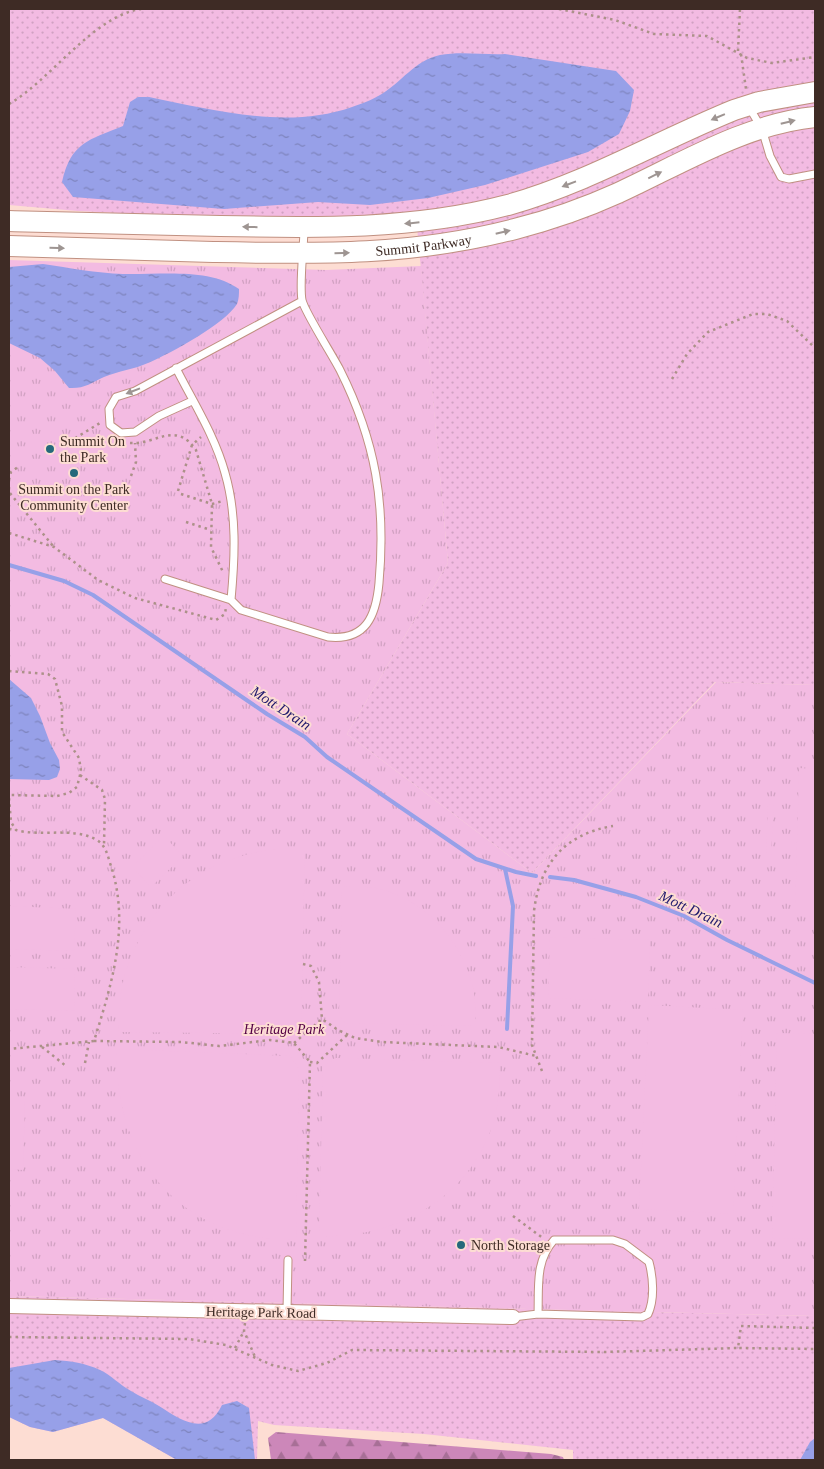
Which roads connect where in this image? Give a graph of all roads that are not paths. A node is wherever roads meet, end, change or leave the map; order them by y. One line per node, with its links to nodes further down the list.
1 (815, 92): 2 (street, Summit Parkway)
2 (748, 106): 4 (lane); 7 (street, Summit Parkway, one-way to 7)
3 (815, 117): 4 (street, Summit Parkway, one-way to 3)
4 (762, 129): 5 (lane); 9 (street, Summit Parkway, one-way to 4)
5 (815, 174)
6 (9, 221): 7 (street, Summit Parkway, one-way to 6)
7 (304, 228): 9 (lane)
8 (9, 246): 9 (street, Summit Parkway, one-way to 9)
9 (304, 254): 10 (lane)
10 (302, 301): 11 (lane); 14 (lane)
11 (176, 368): 12 (lane); 12 (lane, one-way to 12)
12 (192, 400): 14 (lane)
13 (165, 579): 14 (lane)
14 (228, 598)
15 (288, 1260): 17 (lane)
16 (9, 1306): 17 (street, Heritage Park Road)
17 (287, 1312): 19 (street, Heritage Park Road)
18 (538, 1314): 18 (lane); 19 (lane)
19 (512, 1317)

